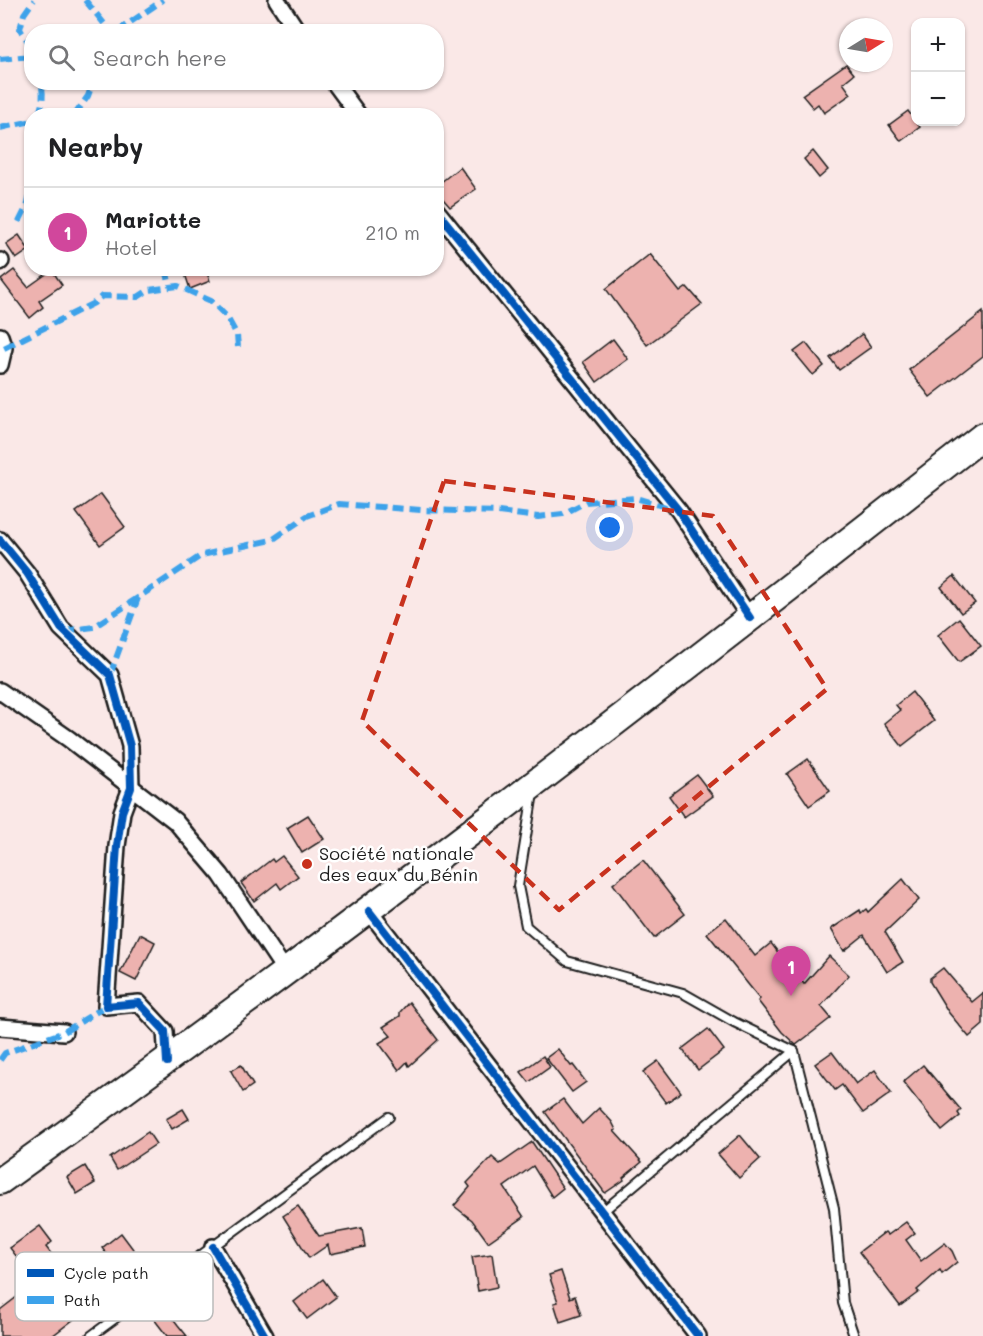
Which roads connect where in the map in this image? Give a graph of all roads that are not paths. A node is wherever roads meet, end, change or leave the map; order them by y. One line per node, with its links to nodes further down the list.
1 (277, 0): 2 (street)
2 (293, 24)
3 (340, 90): 4 (street)
4 (353, 108)
5 (444, 220): 10 (street)
6 (0, 336): 7 (street)
7 (0, 365)
8 (983, 436): 10 (highway)
9 (0, 540): 13 (street)
10 (750, 618): 12 (highway)
11 (0, 691): 13 (street)
12 (534, 785): 14 (highway); 18 (lane)
13 (131, 788): 15 (street); 19 (street)
14 (369, 911): 15 (highway); 22 (street)
15 (286, 972): 19 (highway)
16 (0, 1027): 17 (street)
17 (64, 1032)
18 (794, 1051): 22 (lane); 29 (lane)
19 (167, 1062): 21 (highway)
20 (389, 1117): 23 (lane)
21 (0, 1181)
22 (602, 1212): 28 (street)
23 (213, 1247): 24 (lane); 27 (street)
24 (206, 1252)
25 (112, 1321): 26 (lane)
26 (91, 1336)
27 (265, 1336)
28 (698, 1336)
29 (854, 1336)

